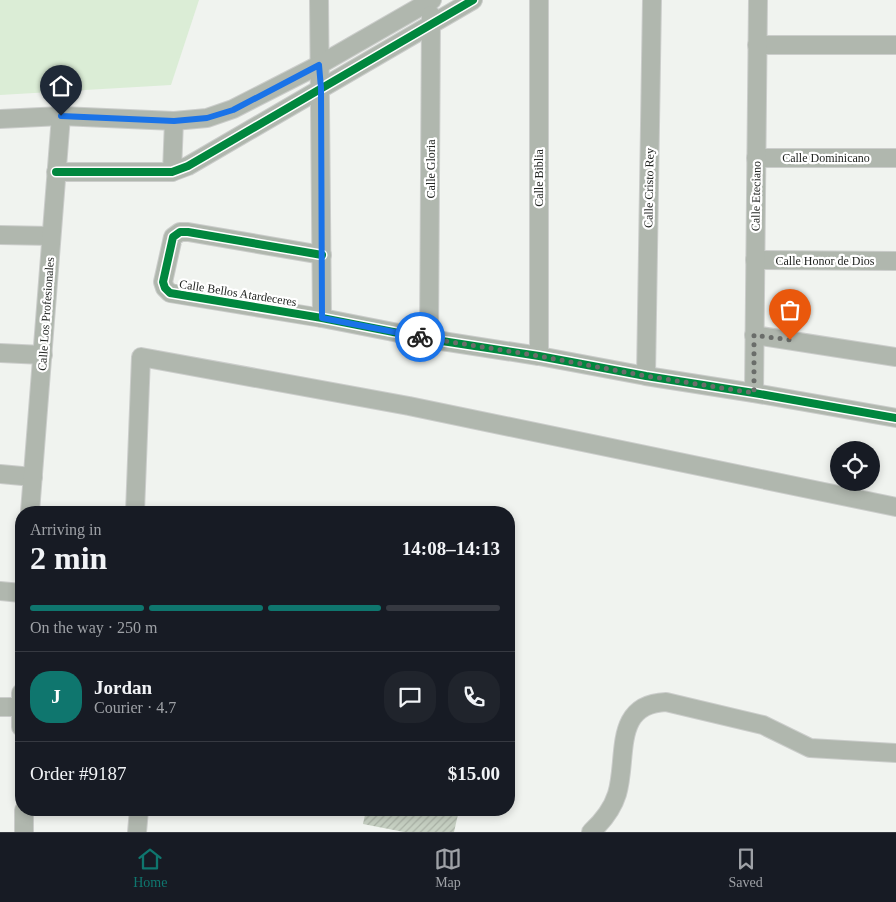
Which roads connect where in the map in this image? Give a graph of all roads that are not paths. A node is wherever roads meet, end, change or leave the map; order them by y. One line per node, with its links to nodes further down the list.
1 (319, 0): 10 (street)
2 (431, 0): 7 (street, Calle Gloria); 10 (street)
3 (473, 0): 7 (street)
4 (539, 0): 29 (street, Calle Biblia)
5 (652, 0): 31 (street, Calle Cristo Rey)
6 (758, 0): 8 (street, Calle Eteciano)
7 (432, 24): 11 (street); 26 (street, Calle Gloria)
8 (757, 45): 9 (street); 15 (street, Calle Eteciano)
9 (896, 45)
10 (319, 65): 11 (street); 14 (street)
11 (321, 88): 18 (street); 21 (street)
12 (61, 116): 13 (street); 14 (street); 17 (street, Calle Los Profesionales)
13 (0, 119)
14 (174, 121): 18 (street)
15 (756, 158): 16 (street, Calle Dominicano); 22 (street, Calle Eteciano)
16 (896, 158)
17 (56, 172): 18 (street); 20 (street, Calle Los Profesionales)
18 (172, 172)
19 (0, 235): 20 (street)
20 (51, 236): 28 (street, Calle Los Profesionales)
21 (322, 255): 24 (street); 24 (street, Calle Bellos Atardeceres)
22 (755, 260): 23 (street, Calle Honor de Dios); 25 (street, Calle Eteciano)
23 (896, 261)
24 (322, 318): 26 (street, Calle Bellos Atardeceres)
25 (754, 335): 30 (street); 32 (street, Calle Eteciano)
26 (430, 339): 29 (street, Calle Bellos Atardeceres)
27 (0, 353): 28 (street)
28 (43, 355): 35 (street, Calle Los Profesionales)
29 (539, 356): 31 (street, Calle Bellos Atardeceres)
30 (896, 357)
31 (646, 376): 32 (street, Calle Bellos Atardeceres)
32 (754, 393): 33 (street, Calle Bellos Atardeceres)
33 (896, 418)
34 (0, 474): 35 (street)
35 (33, 477): 36 (street, Calle Los Profesionales)
36 (31, 506)
37 (134, 506): 38 (street)
38 (896, 506)
39 (0, 592): 40 (street)
40 (15, 593)
41 (0, 707): 42 (street)
42 (15, 707)
43 (896, 753): 48 (street)
44 (24, 816): 46 (street)
45 (138, 816): 47 (street)
46 (24, 832)
47 (137, 832)
48 (591, 832)

